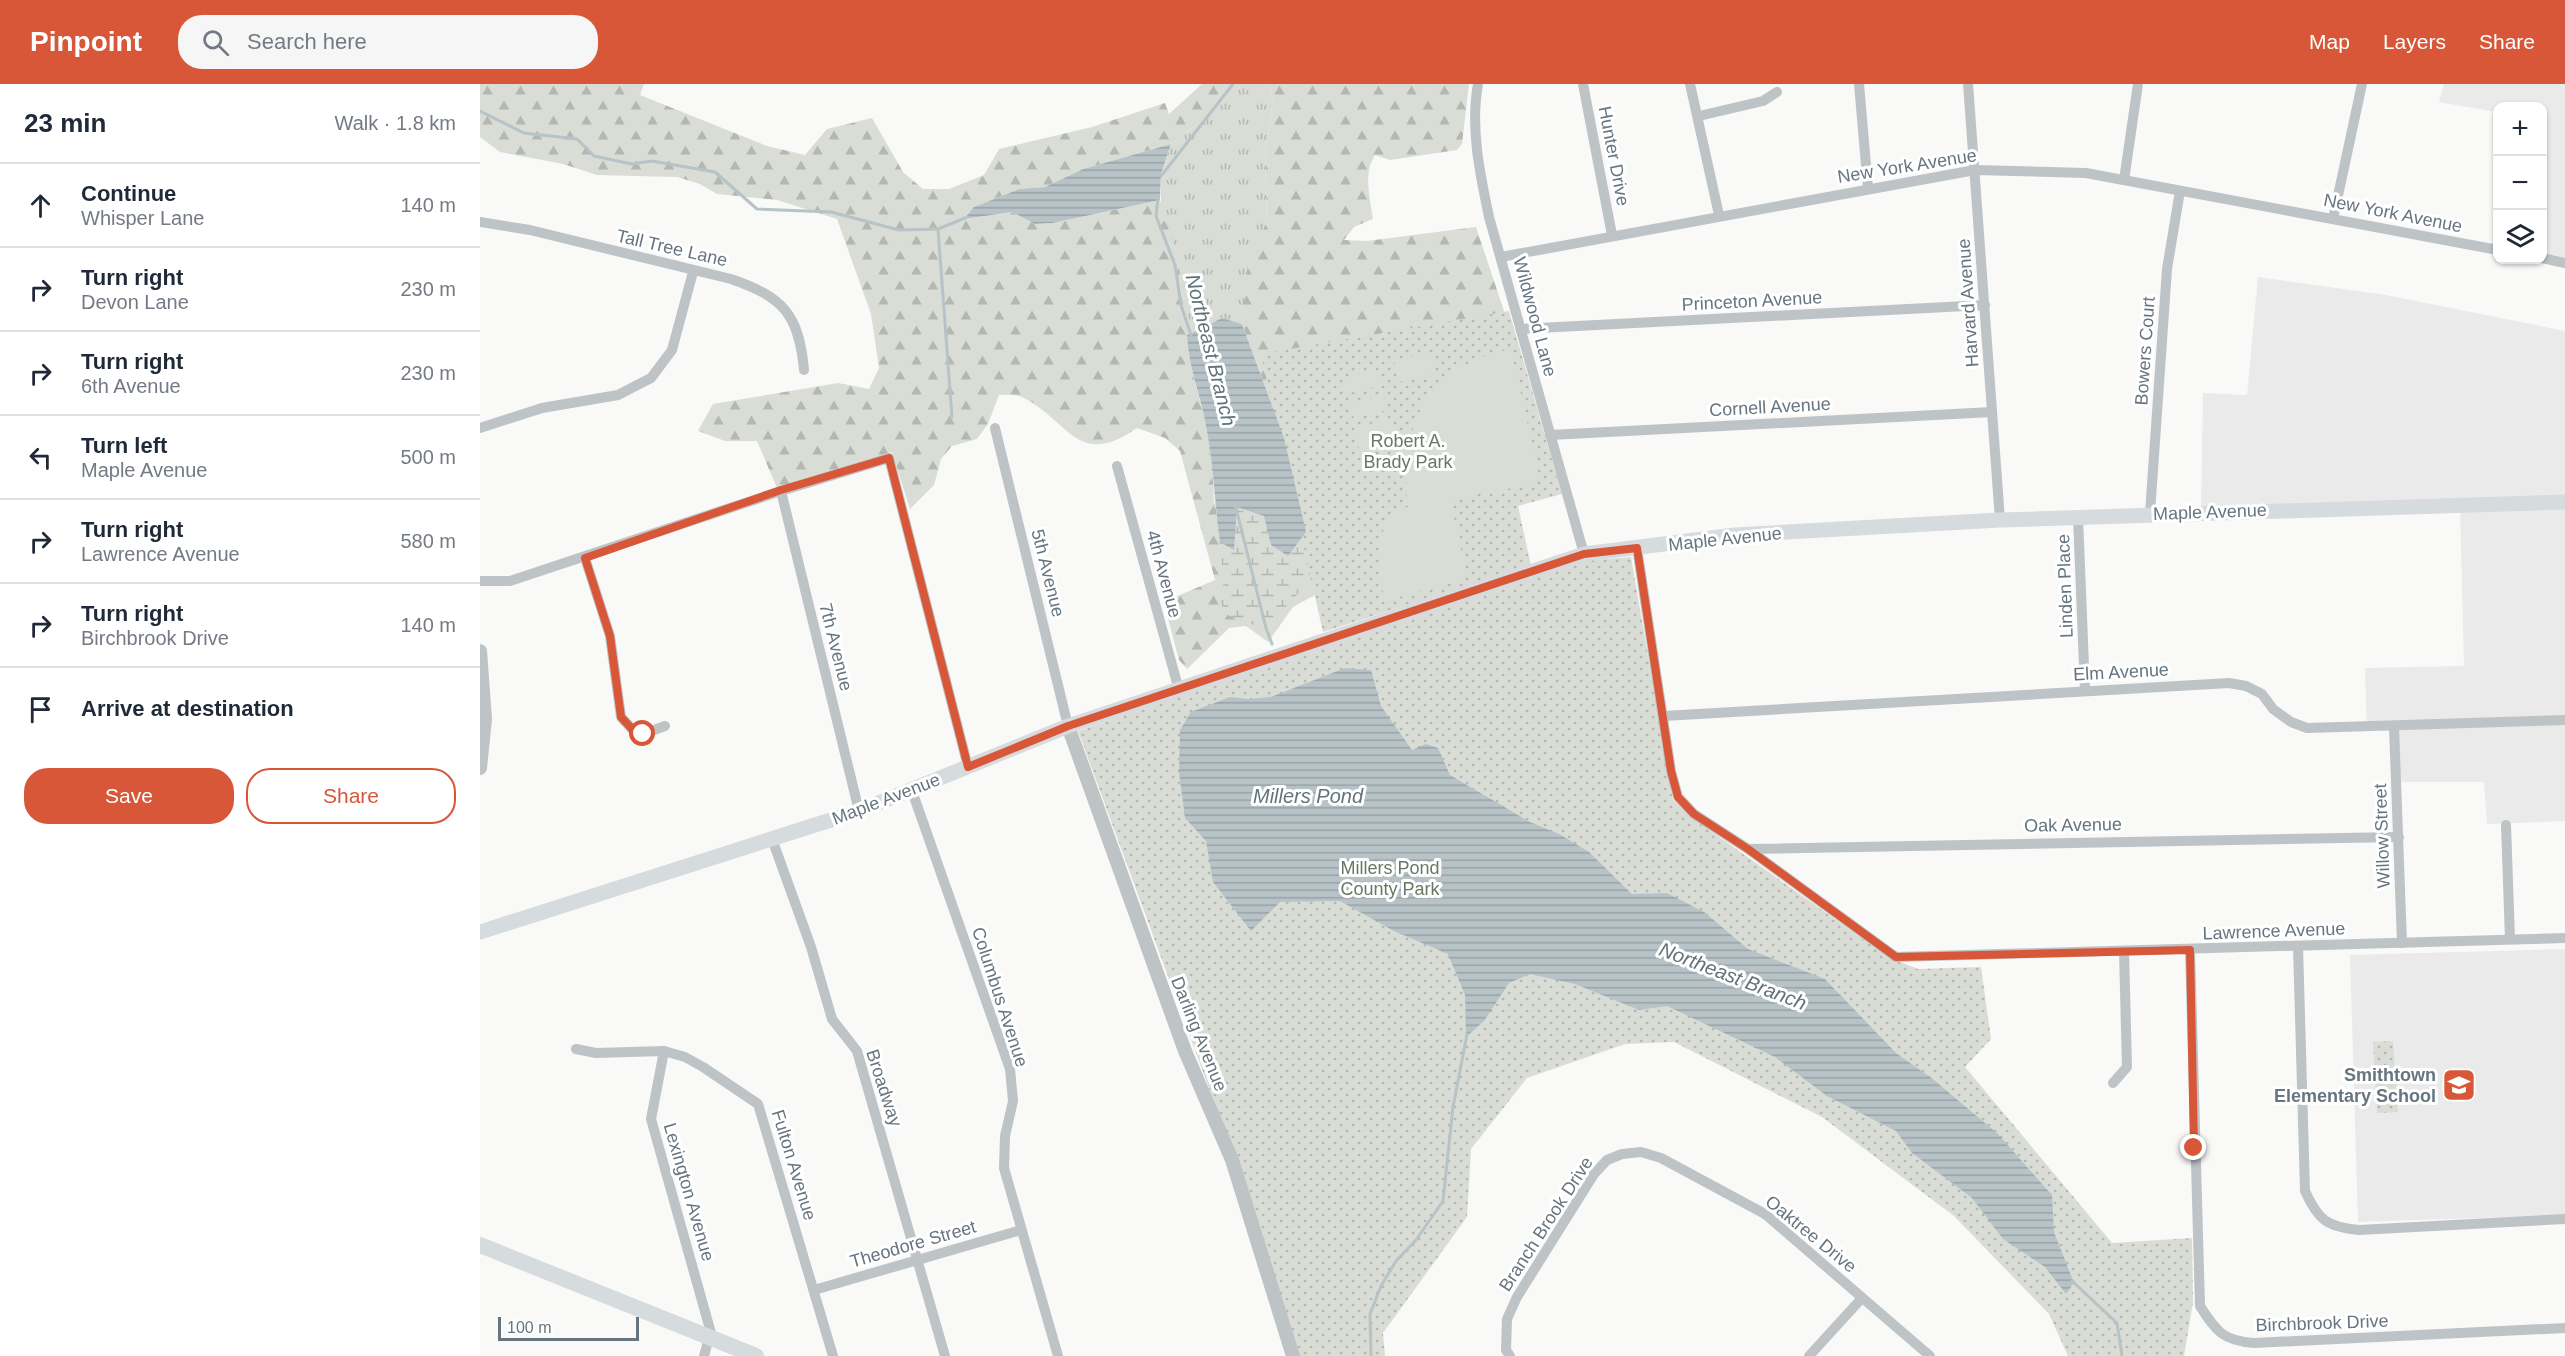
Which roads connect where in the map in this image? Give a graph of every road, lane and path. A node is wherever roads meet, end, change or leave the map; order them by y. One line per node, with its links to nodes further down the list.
1 (1478, 84): 19 (street, Wildwood Lane)
2 (1583, 84): 17 (street, Hunter Drive)
3 (1690, 84): 9 (street)
4 (1859, 84): 12 (street)
5 (1968, 84): 10 (street, Harvard Avenue)
6 (2138, 84): 11 (street)
7 (2362, 84): 15 (street)
8 (1777, 92): 9 (street)
9 (1699, 116): 14 (street)
10 (1975, 170): 11 (street, New York Avenue); 12 (street, New York Avenue); 23 (street, Harvard Avenue)
11 (2124, 180): 13 (street, New York Avenue)
12 (1868, 188): 14 (street, New York Avenue)
13 (2180, 191): 15 (street, New York Avenue); 33 (street, Bowers Court)
14 (1719, 215): 17 (street, New York Avenue)
15 (2333, 219): 18 (street, New York Avenue)
16 (480, 222): 22 (street, Tall Tree Lane)
17 (1612, 235): 19 (street, New York Avenue)
18 (2493, 249)
19 (1501, 257): 24 (street, Wildwood Lane)
20 (2547, 259): 21 (street)
21 (2565, 262)
22 (693, 272): 25 (street, Tall Tree Lane); 27 (street)
23 (1985, 305): 24 (street, Princeton Avenue); 26 (street, Harvard Avenue)
24 (1521, 329): 29 (street, Wildwood Lane)
25 (804, 370)
26 (1992, 412): 29 (street, Cornell Avenue); 35 (street, Harvard Avenue)
27 (480, 428)
28 (995, 428): 46 (street, 5th Avenue)
29 (1550, 435): 37 (street, Wildwood Lane)
30 (1117, 466): 41 (street, 4th Avenue)
31 (781, 490): 38 (street); 48 (street); 51 (street, 7th Avenue)
32 (2565, 502): 33 (main road, Maple Avenue)
33 (2150, 513): 34 (main road, Maple Avenue)
34 (2078, 517): 35 (main road, Maple Avenue); 42 (street, Linden Place)
35 (2000, 520): 36 (main road, Maple Avenue)
36 (1637, 548): 37 (main road, Maple Avenue); 43 (street, Lawrence Avenue)
37 (1584, 554): 41 (main road, Maple Avenue)
38 (585, 558): 39 (street); 45 (street)
39 (480, 581)
40 (480, 651): 49 (street)
41 (1179, 690): 46 (main road, Maple Avenue)
42 (2085, 691): 43 (street, Elm Avenue); 47 (street, Elm Avenue)
43 (1665, 716): 55 (street, Lawrence Avenue)
44 (2565, 720): 47 (street, Elm Avenue)
45 (665, 726)
46 (1068, 726): 48 (main road, Maple Avenue); 80 (street, Darling Avenue)
47 (2394, 727): 53 (street, Willow Street)
48 (968, 767): 50 (main road, Maple Avenue)
49 (480, 768)
50 (912, 791): 51 (main road, Maple Avenue); 68 (street, Columbus Avenue)
51 (859, 811): 54 (main road, Maple Avenue)
52 (2506, 825): 58 (street)
53 (2398, 837): 55 (street, Oak Avenue); 59 (street, Willow Street)
54 (772, 839): 56 (main road, Maple Avenue); 70 (street, Broadway)
55 (1748, 849): 62 (street, Lawrence Avenue)
56 (480, 932)
57 (2565, 938): 58 (street, Lawrence Avenue)
58 (2511, 939): 59 (street, Lawrence Avenue)
59 (2402, 944): 60 (street, Lawrence Avenue)
60 (2298, 946): 61 (street, Lawrence Avenue); 67 (street)
61 (2190, 950): 62 (street, Lawrence Avenue); 73 (street, Birchbrook Drive)
62 (2124, 951): 65 (street)
63 (576, 1049): 64 (street, Fulton Avenue)
64 (664, 1052): 71 (street, Fulton Avenue); 74 (street, Lexington Avenue)
65 (2113, 1083)
66 (1622, 1154): 72 (street, Oaktree Drive); 81 (street, Branch Brook Drive)
67 (2565, 1220)
68 (1021, 1230): 70 (street, Theodore Street); 79 (street, Columbus Avenue)
69 (480, 1245): 74 (main road)
70 (917, 1259): 71 (street, Theodore Street); 78 (street, Broadway)
71 (814, 1290): 77 (street, Fulton Avenue)
72 (1862, 1298): 82 (street); 83 (street, Oaktree Drive)
73 (2565, 1328)
74 (711, 1339): 75 (street); 76 (main road)
75 (704, 1356)
76 (756, 1356)
77 (833, 1356)
78 (945, 1356)
79 (1058, 1356)
80 (1293, 1356)
81 (1510, 1356)
82 (1809, 1356)
83 (1930, 1356)

